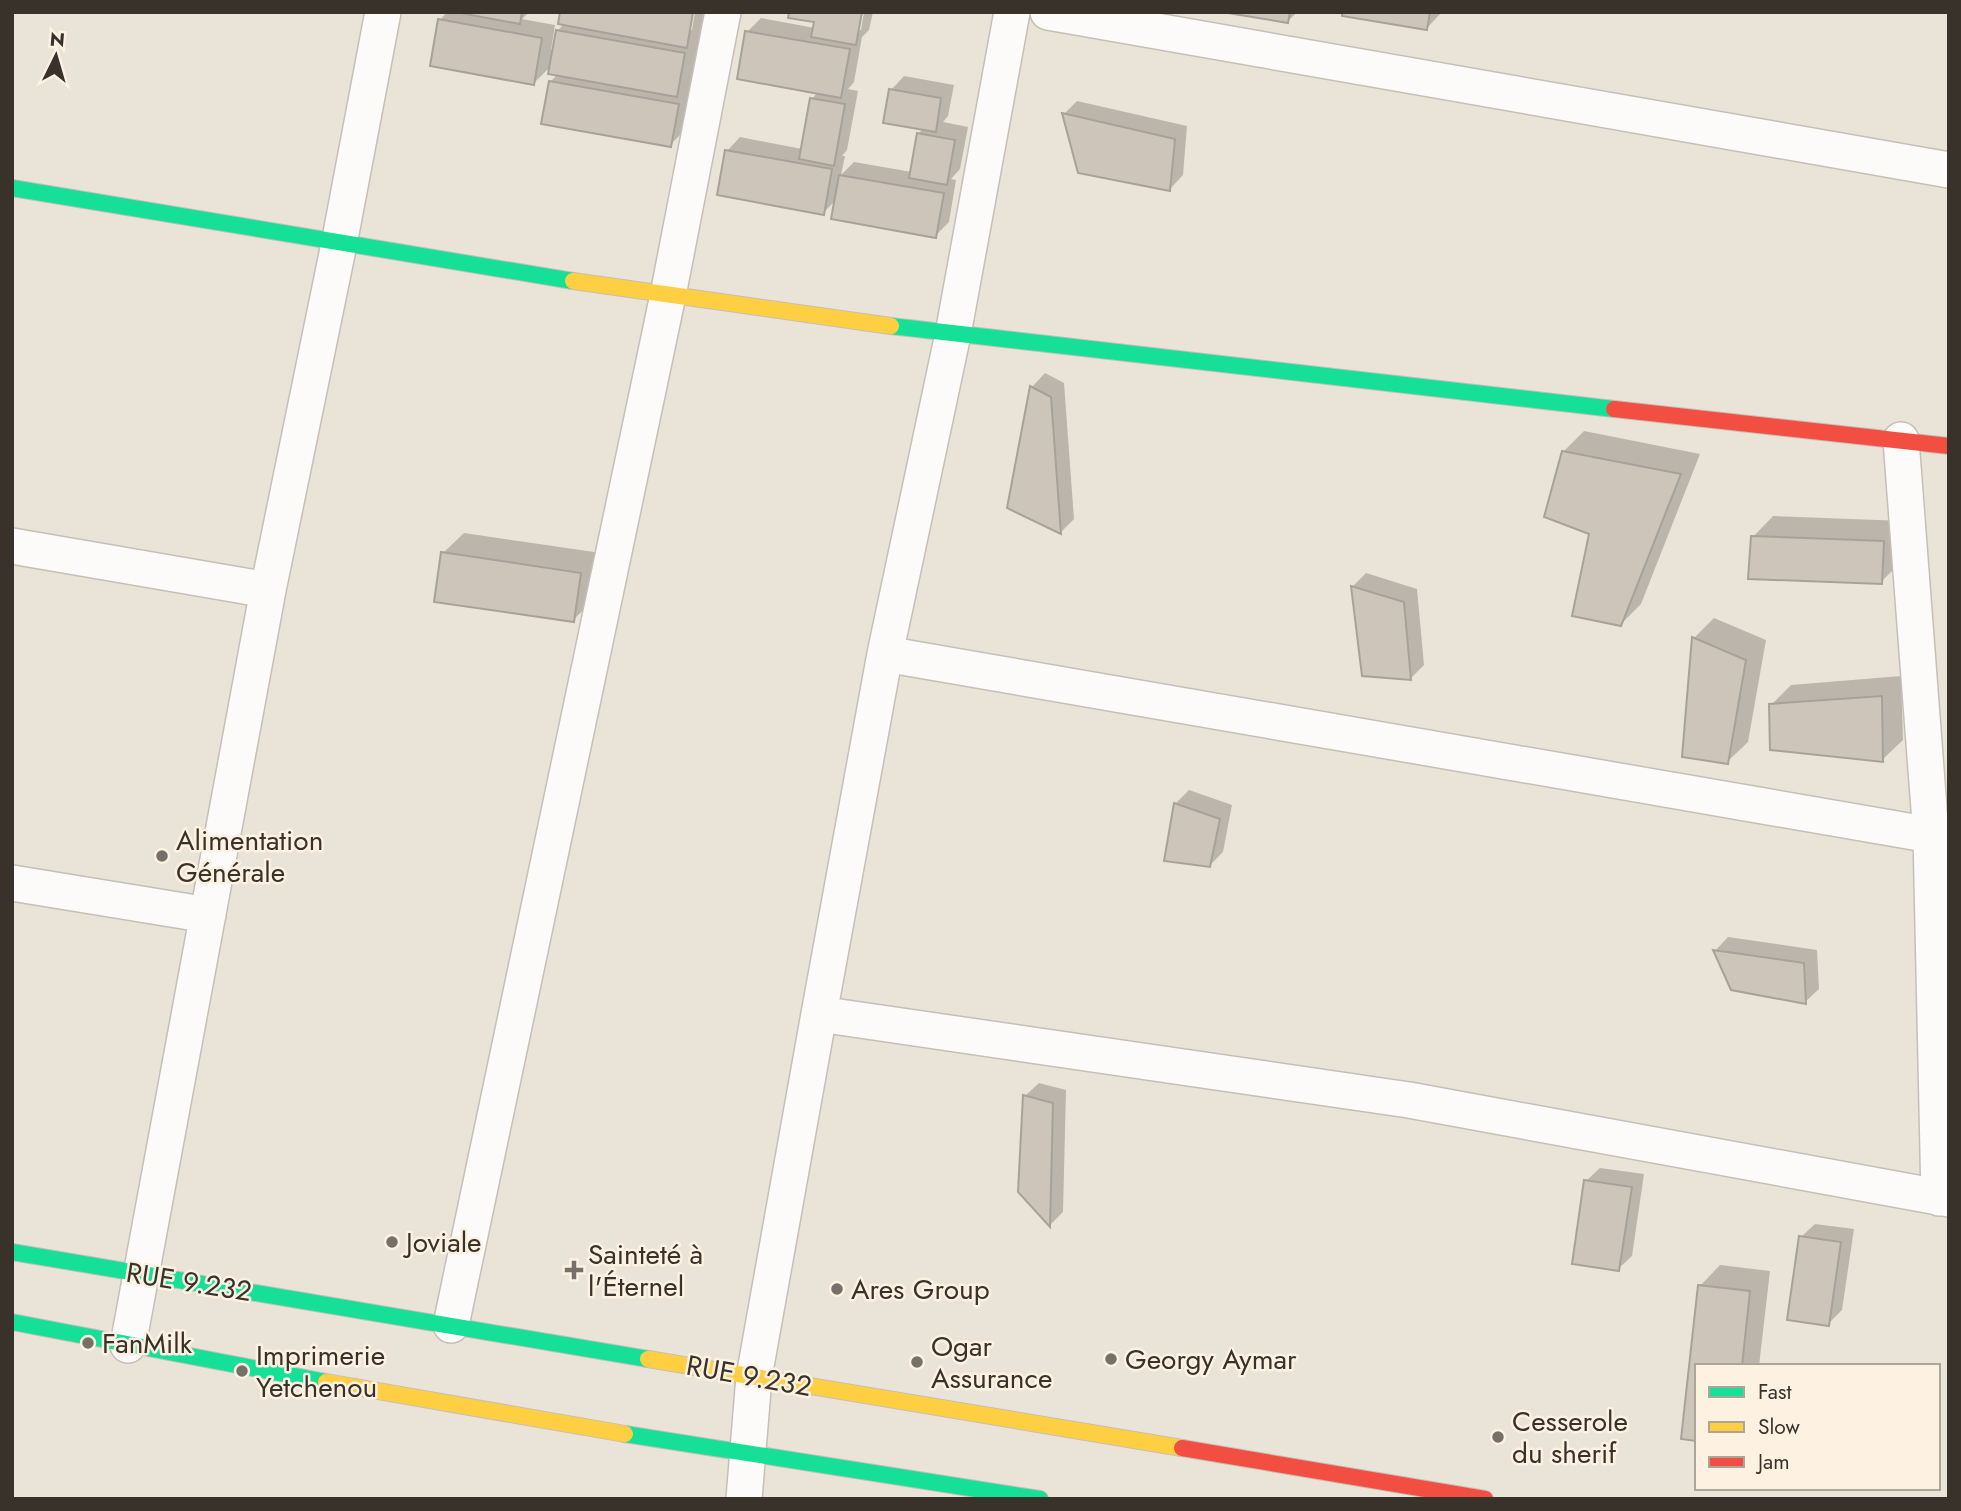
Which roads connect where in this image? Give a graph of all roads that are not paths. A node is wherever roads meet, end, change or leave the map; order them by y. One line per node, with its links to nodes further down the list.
1 (383, 12): 7 (street)
2 (723, 12): 8 (street)
3 (1012, 12): 9 (street)
4 (1048, 12): 5 (street)
5 (1949, 170)
6 (12, 188): 7 (street)
7 (339, 244): 8 (street); 13 (street)
8 (668, 295): 9 (street); 23 (street)
9 (953, 334): 10 (street); 14 (street)
10 (1901, 440): 11 (street); 15 (street)
11 (1949, 446)
12 (12, 546): 13 (street)
13 (268, 590): 17 (street)
14 (885, 654): 15 (street); 18 (street)
15 (1931, 835): 19 (street)
16 (12, 883): 17 (street)
17 (208, 915): 21 (street)
18 (819, 1014): 19 (street); 25 (street)
19 (1944, 1199)
20 (12, 1252): 21 (street, RUE 9.232)
21 (143, 1275): 23 (street, RUE 9.232); 24 (street)
22 (12, 1322): 24 (street)
23 (451, 1325): 25 (street, RUE 9.232)
24 (128, 1345): 26 (street)
25 (754, 1377): 26 (street); 29 (street, RUE 9.232)
26 (748, 1455): 27 (street); 28 (street)
27 (744, 1499)
28 (1041, 1499)
29 (1485, 1499)

